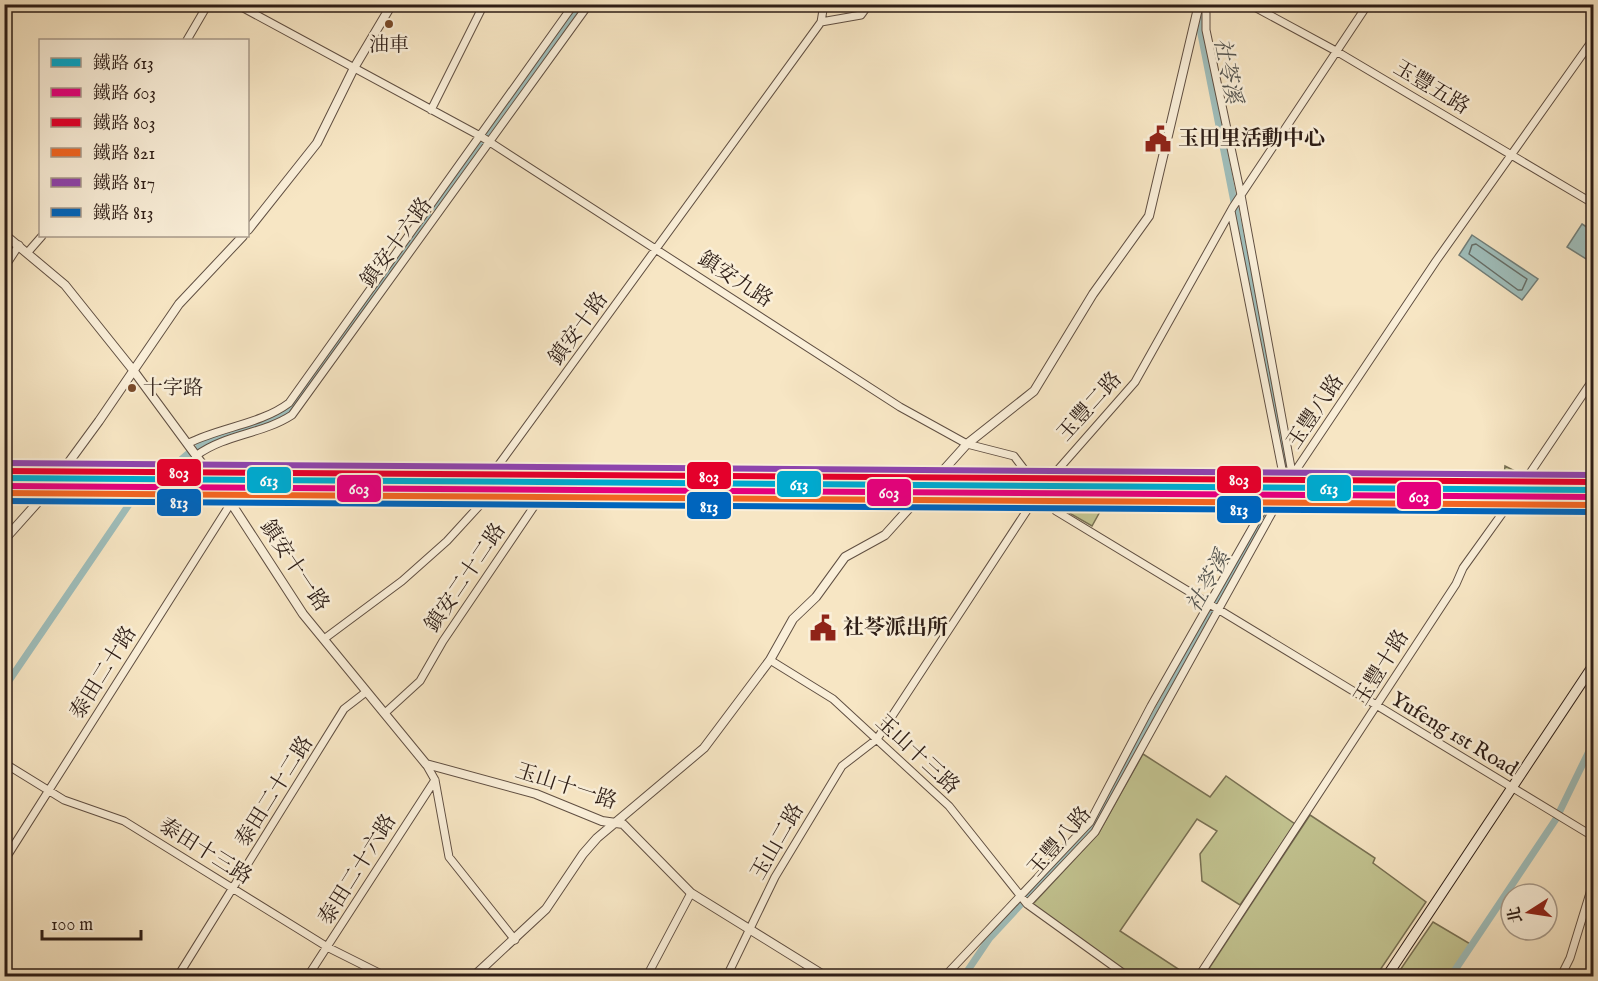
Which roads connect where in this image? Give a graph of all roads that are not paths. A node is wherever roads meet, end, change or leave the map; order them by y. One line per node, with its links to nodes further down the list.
1 (208, 4): 15 (street)
2 (236, 4): 17 (street, 鎮安九路)
3 (392, 4): 17 (street)
4 (484, 4): 18 (street)
5 (574, 4): 19 (street)
6 (589, 4): 19 (street, 鎮安十六路)
7 (824, 4): 13 (street, 鎮安十路)
8 (869, 4): 13 (street)
9 (1199, 4): 34 (street)
10 (1211, 4): 21 (street)
11 (1249, 4): 16 (street, 玉豐五路)
12 (1368, 4): 16 (street, 玉豐二路)
13 (821, 22): 28 (street, 鎮安十路)
14 (1593, 38): 20 (street, 玉豐八路)
15 (188, 39)
16 (1336, 51): 20 (street, 玉豐五路); 21 (street, 玉豐二路)
17 (354, 68): 18 (street, 鎮安九路); 23 (street)
18 (431, 110): 19 (street, 鎮安九路)
19 (486, 140): 28 (street, 鎮安九路); 33 (street); 35 (street, 鎮安十六路)
20 (1510, 156): 22 (street, 玉豐五路); 36 (street, 玉豐八路)
21 (1236, 204): 36 (street); 36 (street); 37 (street, 玉豐二路)
22 (1593, 204)
23 (249, 229)
24 (4, 234): 27 (street, 鎮安十一路)
25 (41, 237): 29 (street)
26 (242, 237): 31 (street)
27 (19, 245): 29 (street, 鎮安十一路); 30 (street)
28 (657, 250): 34 (street, 鎮安九路); 38 (street, 鎮安十路)
29 (28, 252): 31 (street, 鎮安十一路)
30 (4, 268)
31 (133, 370): 33 (street, 鎮安十一路); 40 (street)
32 (1593, 378): 46 (street, 玉豐十路)
33 (189, 443): 35 (street, 鎮安十一路)
34 (967, 444): 37 (street, 鎮安九路); 43 (street)
35 (197, 454): 39 (street, 鎮安十一路)
36 (1288, 473): 41 (street, 玉豐八路); 41 (street)
37 (1041, 489): 41 (street, Yufeng 1st Road); 48 (street, 玉豐二路)
38 (482, 501): 42 (street, 鎮安十路); 47 (street, 鎮安二十二路)
39 (231, 503): 42 (street, 鎮安十一路); 53 (street, 泰田二十路)
40 (4, 540)
41 (1215, 606): 46 (street, Yufeng 1st Road); 60 (street); 60 (street, 玉豐八路)
42 (324, 639): 45 (street, 鎮安十一路)
43 (770, 660): 48 (street, 玉山十三路); 54 (street)
44 (1593, 664): 52 (main road)
45 (366, 692): 47 (street, 鎮安十一路); 58 (street, 泰田二十二路)
46 (1377, 707): 52 (street, Yufeng 1st Road); 73 (street, 玉豐十路)
47 (385, 713): 50 (street, 鎮安十一路)
48 (877, 739): 60 (street, 玉山十三路); 61 (street, 玉山二路)
49 (4, 763): 53 (street, 泰田十三路)
50 (426, 764): 51 (street, 鎮安十一路); 54 (street, 玉山十一路)
51 (435, 780): 62 (street, 鎮安十一路); 63 (street, 泰田二十六路)
52 (1511, 789): 55 (street, Yufeng 1st Road); 74 (main road)
53 (49, 791): 56 (street, 泰田二十路); 58 (street, 泰田十三路)
54 (615, 821): 59 (street, 玉山十一路); 62 (street)
55 (1593, 837)
56 (4, 861)
57 (1593, 880): 75 (street)
58 (233, 890): 63 (street, 泰田十三路); 64 (street, 泰田二十二路)
59 (691, 893): 61 (street, 玉山十一路); 68 (street)
60 (1022, 900): 71 (street); 72 (street, 玉山十三路)
61 (750, 928): 69 (street, 玉山二路); 70 (street, 玉山十一路)
62 (515, 940): 67 (street)
63 (329, 948): 65 (street, 泰田二十六路); 66 (street, 泰田十三路)
64 (178, 976)
65 (308, 976)
66 (385, 976)
67 (474, 976)
68 (647, 976)
69 (728, 976)
70 (825, 976)
71 (945, 976)
72 (1127, 976)
73 (1199, 976)
74 (1387, 976)
75 (1561, 976)

